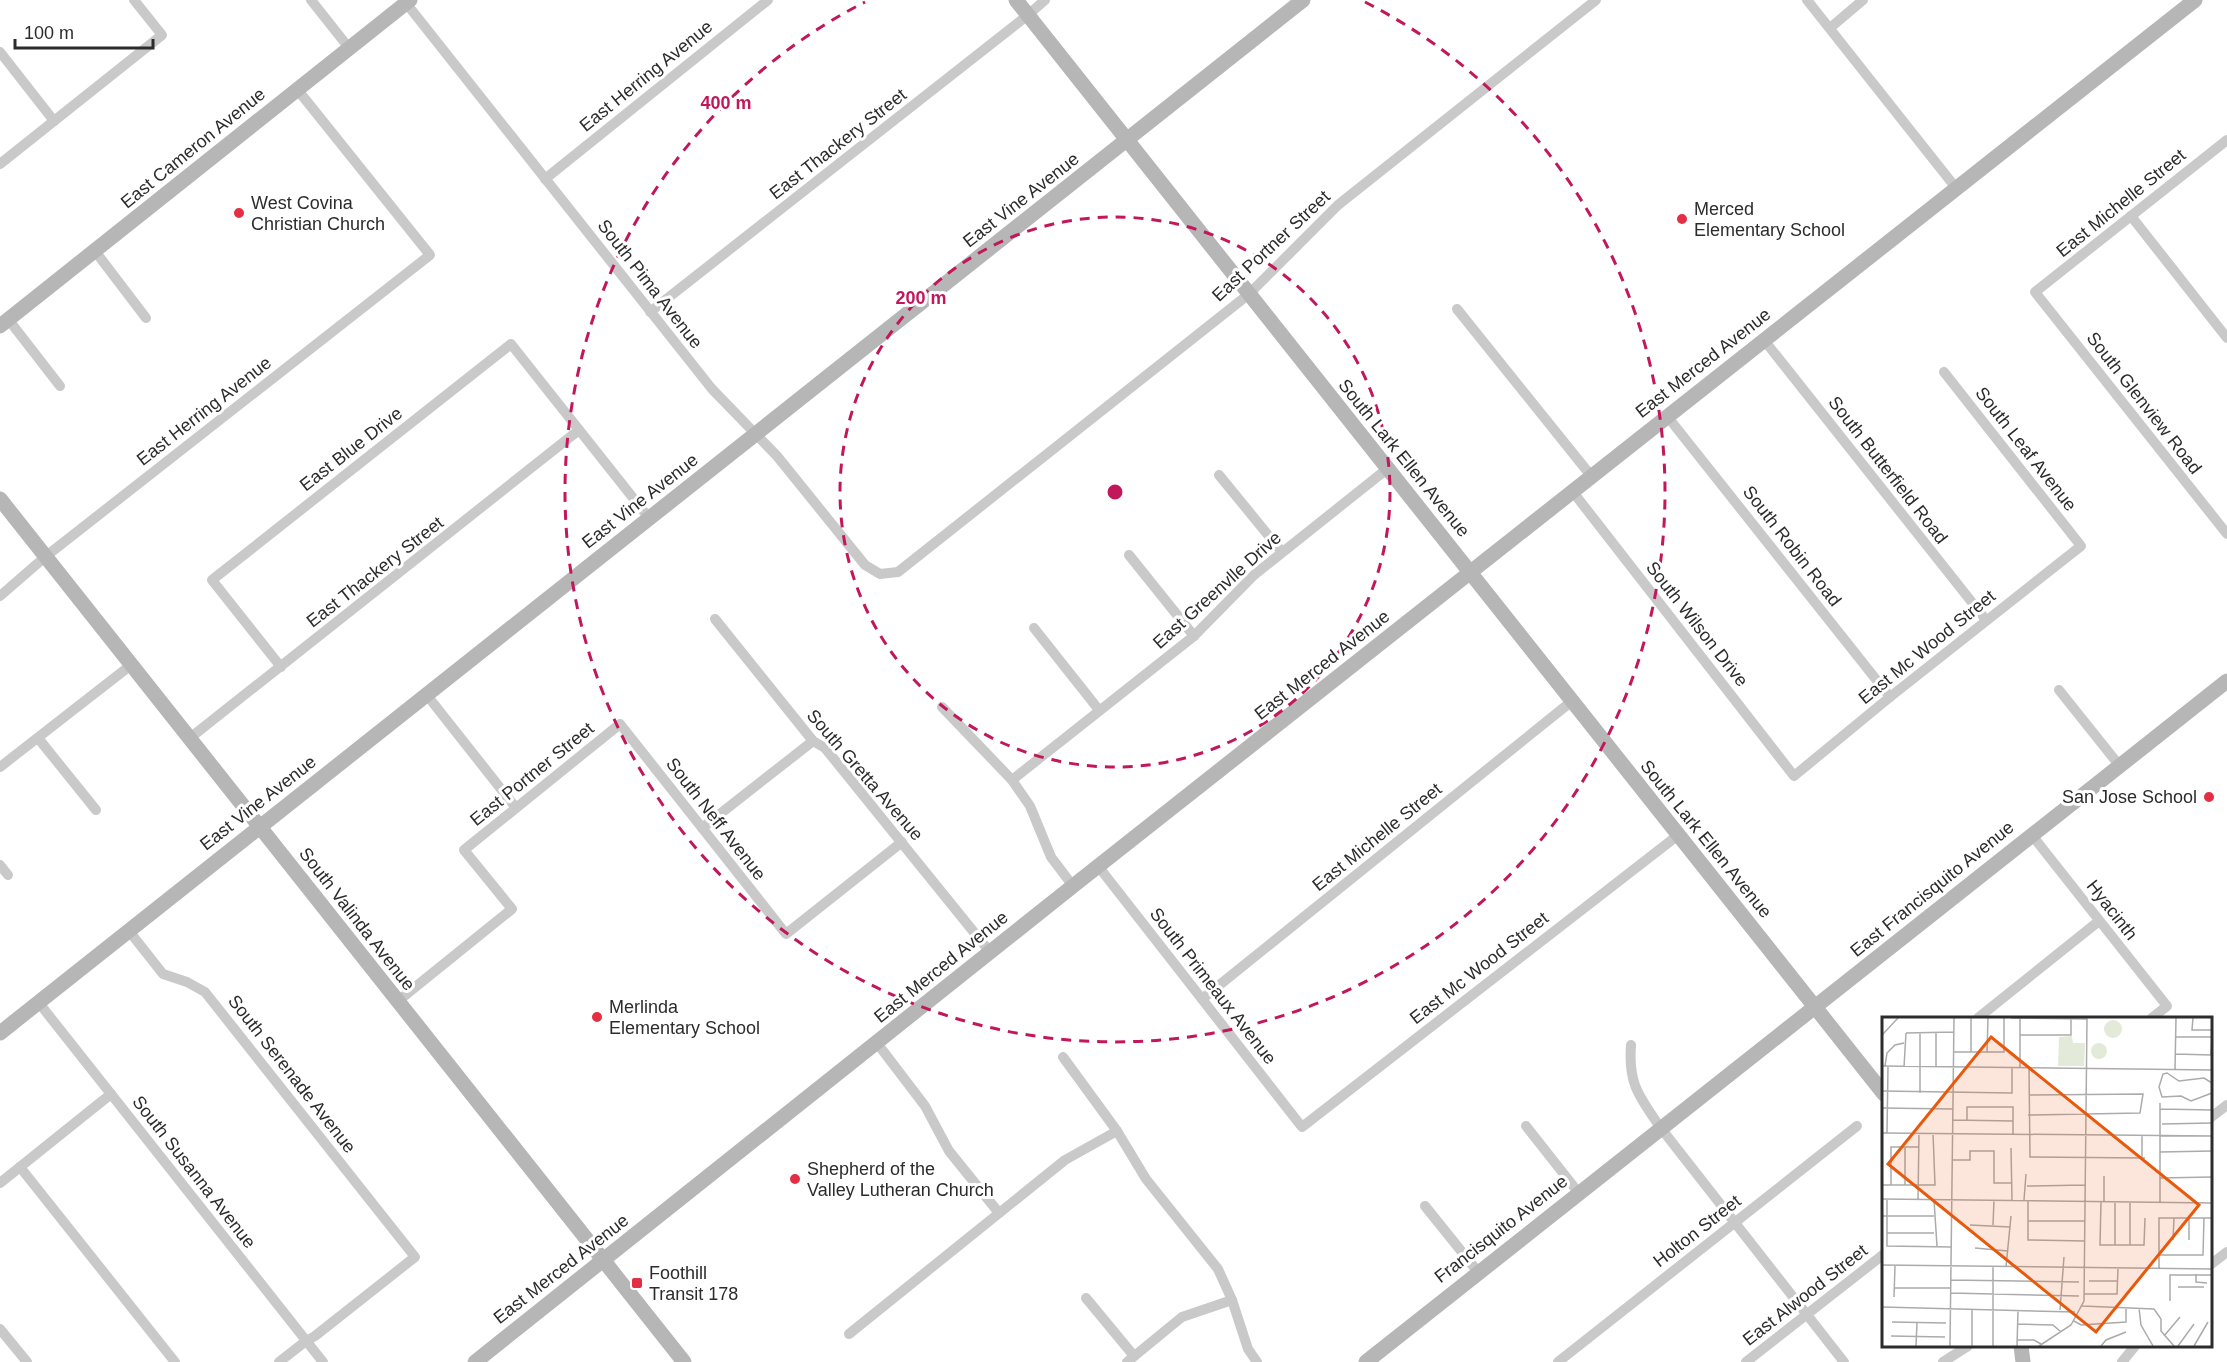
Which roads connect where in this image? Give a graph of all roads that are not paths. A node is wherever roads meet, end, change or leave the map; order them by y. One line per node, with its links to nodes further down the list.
1 (134, 0): 17 (street)
2 (311, 0): 14 (street)
3 (768, 0): 21 (street, East Herring Avenue)
4 (1016, 0): 12 (street, South Lark Ellen Avenue)
5 (1045, 0): 12 (street, East Thackery Street)
6 (1303, 0): 18 (street, East Vine Avenue)
7 (1596, 0): 26 (street, East Portner Street)
8 (1807, 0): 13 (street)
9 (1863, 0): 13 (street)
10 (2195, 0): 22 (street, East Merced Avenue)
11 (408, 2): 14 (street, East Cameron Avenue); 21 (street, South Pima Avenue)
12 (1028, 15): 18 (street, South Lark Ellen Avenue); 28 (street, East Thackery Street)
13 (1830, 28): 22 (street)
14 (349, 48): 16 (street, East Cameron Avenue)
15 (0, 52): 17 (street)
16 (297, 89): 24 (street, East Cameron Avenue); 48 (street, East Herring Avenue)
17 (54, 121): 20 (street)
18 (1127, 140): 26 (street, South Lark Ellen Avenue); 37 (street, East Vine Avenue)
19 (2227, 140): 23 (street, East Michelle Street)
20 (0, 164)
21 (545, 179): 28 (street, South Pima Avenue)
22 (1956, 188): 32 (street, East Merced Avenue)
23 (2131, 216): 25 (street, East Michelle Street); 31 (street)
24 (95, 251): 29 (street); 30 (street, East Cameron Avenue)
25 (2036, 292): 44 (street, South Glenview Road)
26 (1249, 294): 38 (street, South Lark Ellen Avenue); 50 (street, East Portner Street)
27 (1457, 309): 40 (street)
28 (650, 312): 37 (street, South Pima Avenue)
29 (146, 318)
30 (4, 323): 34 (street)
31 (2227, 338)
32 (1764, 340): 35 (street, East Merced Avenue); 53 (street, South Butterfield Road)
33 (1944, 372): 45 (street, South Leaf Avenue)
34 (60, 386)
35 (1667, 416): 40 (street, East Merced Avenue); 61 (street, South Robin Road)
36 (579, 430): 43 (street); 57 (street, East Thackery Street); 57 (street, East Blue Drive)
37 (756, 435): 43 (street, East Vine Avenue); 50 (street, South Pima Avenue)
38 (1387, 469): 46 (street, East Greenvlle Drive); 49 (street, South Lark Ellen Avenue)
39 (1219, 475): 46 (street)
40 (1592, 477): 41 (street, East Merced Avenue)
41 (1573, 492): 49 (street, East Merced Avenue); 71 (street, South Wilson Drive)
42 (0, 499): 48 (street, South Valinda Avenue)
43 (649, 518): 60 (street, East Vine Avenue)
44 (2227, 533)
45 (2081, 546): 53 (street, East Mc Wood Street)
46 (1282, 552): 55 (street, East Greenvlle Drive)
47 (1129, 555): 55 (street)
48 (45, 556): 51 (street, East Herring Avenue); 56 (street, South Valinda Avenue)
49 (1471, 573): 62 (street, South Lark Ellen Avenue); 81 (street, East Merced Avenue)
50 (880, 574)
51 (0, 596)
52 (715, 619): 68 (street, South Gretta Avenue)
53 (1986, 620): 61 (street, East Mc Wood Street)
54 (1034, 628): 64 (street)
55 (1194, 636): 64 (street, East Greenvlle Drive)
56 (131, 665): 66 (street); 67 (street, South Valinda Avenue)
57 (281, 667): 67 (street, East Thackery Street)
58 (2227, 681): 69 (street, East Francisquito Avenue)
59 (2059, 690): 69 (street)
60 (426, 694): 73 (street); 75 (street, East Vine Avenue)
61 (1890, 697): 71 (street, East Mc Wood Street)
62 (1572, 701): 78 (street, South Lark Ellen Avenue); 87 (street, East Michelle Street)
63 (942, 707): 72 (street)
64 (1099, 710): 72 (street, East Greenvlle Drive)
65 (620, 724): 73 (street, East Portner Street); 76 (street, South Neff Avenue)
66 (38, 738): 70 (street); 74 (street)
67 (190, 738): 75 (street, South Valinda Avenue)
68 (813, 741): 76 (street); 79 (street, South Gretta Avenue)
69 (2119, 765): 77 (street, East Francisquito Avenue)
70 (0, 767)
71 (1794, 776)
72 (1012, 780): 83 (street)
73 (516, 808): 88 (street, East Portner Street)
74 (96, 810)
75 (259, 826): 85 (street, East Vine Avenue); 88 (street, South Valinda Avenue)
76 (702, 828): 79 (street, South Neff Avenue)
77 (2031, 834): 84 (street, Hyacinth); 90 (street, East Francisquito Avenue)
78 (1677, 836): 90 (street, South Lark Ellen Avenue); 103 (street, East Mc Wood Street)
79 (902, 842): 86 (street, South Gretta Avenue)
80 (0, 866): 82 (street)
81 (1098, 866): 83 (street, East Merced Avenue); 87 (street, South Primeaux Avenue)
82 (8, 875)
83 (1073, 886): 86 (street, East Merced Avenue)
84 (2099, 921): 91 (street); 92 (street, Hyacinth)
85 (129, 931): 89 (street, East Vine Avenue); 122 (street, South Serenade Avenue)
86 (990, 952): 94 (street, East Merced Avenue)
87 (1202, 999): 103 (street, South Primeaux Avenue)
88 (398, 1001): 114 (street, South Valinda Avenue)
89 (39, 1003): 93 (street, East Vine Avenue); 98 (street, South Susanna Avenue)
90 (1816, 1008): 97 (street, South Lark Ellen Avenue); 104 (street, East Francisquito Avenue)
91 (1979, 1017)
92 (2153, 1017)
93 (0, 1033)
94 (877, 1043): 110 (street); 114 (street, East Merced Avenue)
95 (1631, 1045): 104 (street)
96 (1063, 1057): 105 (street)
97 (1882, 1091)
98 (111, 1094): 106 (street); 122 (street, South Susanna Avenue)
99 (2227, 1105): 100 (street)
100 (2212, 1117)
101 (1526, 1126): 108 (street)
102 (1857, 1126): 111 (street, Holton Street)
103 (1302, 1127)
104 (1660, 1127): 108 (street, Francisquito Avenue); 111 (street)
105 (1117, 1131): 110 (street); 118 (street)
106 (20, 1167): 107 (street); 129 (street)
107 (0, 1183)
108 (1578, 1192): 116 (street, Francisquito Avenue)
109 (1425, 1206): 116 (street)
110 (999, 1213): 121 (street)
111 (1734, 1222): 119 (street); 135 (street, Holton Street)
112 (2227, 1252): 115 (street)
113 (1882, 1256): 119 (street, East Alwood Street)
114 (604, 1261): 127 (street, East Merced Avenue); 132 (street, South Valinda Avenue)
115 (2212, 1264)
116 (1478, 1272): 134 (street, Francisquito Avenue)
117 (1086, 1298): 126 (street)
118 (1232, 1300): 126 (street); 133 (street)
119 (1807, 1315): 136 (street, East Alwood Street); 137 (street)
120 (0, 1329): 128 (street)
121 (849, 1334)
122 (306, 1341): 130 (street); 131 (street, South Susanna Avenue)
123 (1966, 1347): 138 (street)
124 (2020, 1347): 139 (street)
125 (2134, 1347): 140 (street)
126 (1130, 1359)
127 (481, 1360)
128 (27, 1362)
129 (175, 1362)
130 (279, 1362)
131 (323, 1362)
132 (684, 1362)
133 (1257, 1362)
134 (1365, 1362)
135 (1558, 1362)
136 (1746, 1362)
137 (1844, 1362)
138 (1943, 1362)
139 (2023, 1362)
140 (2122, 1362)

